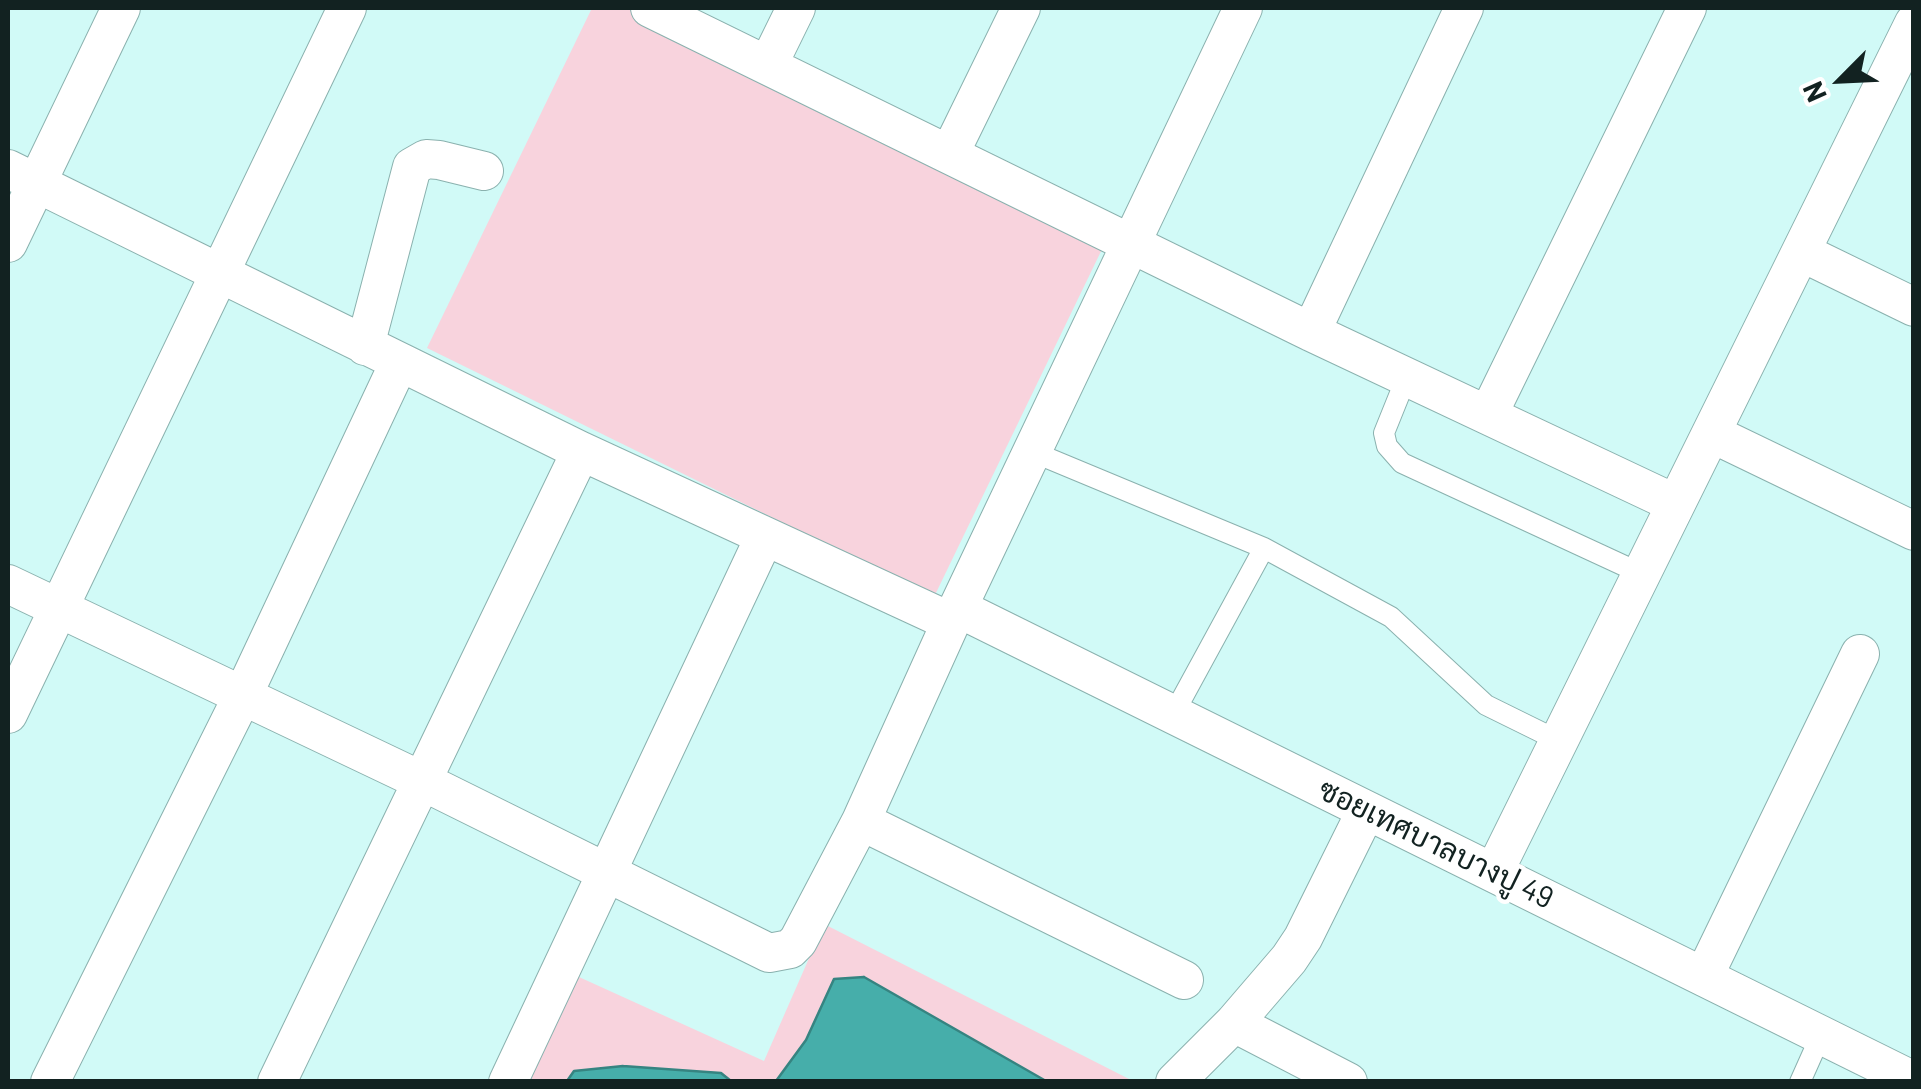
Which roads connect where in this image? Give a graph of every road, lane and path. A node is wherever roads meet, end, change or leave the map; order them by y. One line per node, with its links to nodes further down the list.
1 (121, 8): 14 (street)
2 (347, 8): 18 (street)
3 (650, 8): 10 (street)
4 (796, 8): 10 (street)
5 (1021, 8): 12 (street)
6 (1243, 8): 16 (street)
7 (1464, 8): 20 (street)
8 (1687, 8): 24 (street)
9 (1914, 23): 11 (street)
10 (768, 65): 12 (street)
11 (1901, 79): 17 (street)
12 (950, 153): 16 (street)
13 (484, 171): 21 (street)
14 (22, 176): 15 (street); 18 (street, ซอยเทศบาลบางปู 49)
15 (8, 243)
16 (1133, 243): 20 (street); 27 (street)
17 (1801, 252): 19 (street); 25 (street)
18 (218, 274): 21 (street, ซอยเทศบาลบางปู 49); 34 (street)
19 (1914, 306)
20 (1311, 332): 23 (street)
21 (366, 346): 22 (street, ซอยเทศบาลบางปู 49)
22 (399, 363): 26 (street, ซอยเทศบาลบางปู 49); 37 (street)
23 (1407, 376): 24 (street); 32 (lane)
24 (1489, 414): 28 (street)
25 (1714, 434): 28 (street); 29 (street)
26 (581, 451): 30 (street, ซอยเทศบาลบางปู 49); 41 (street)
27 (1033, 452): 31 (lane); 35 (street)
28 (1676, 504): 32 (street)
29 (1914, 531)
30 (764, 538): 35 (street, ซอยเทศบาลบางปู 49); 44 (street)
31 (1264, 548): 39 (lane); 40 (lane)
32 (1642, 574): 40 (street)
33 (8, 584): 34 (street)
34 (58, 608): 37 (street); 38 (street)
35 (954, 615): 39 (street, ซอยเทศบาลบางปู 49); 43 (street)
36 (1860, 654): 46 (street)
37 (242, 697): 41 (street); 51 (street)
38 (8, 714)
39 (1173, 715): 42 (street, ซอยเทศบาลบางปู 49)
40 (1559, 741): 45 (street)
41 (422, 782): 44 (street); 52 (street)
42 (1366, 811): 45 (street, ซอยเทศบาลบางปู 49); 48 (street)
43 (861, 820): 44 (street); 47 (street)
44 (608, 872): 53 (street)
45 (1494, 872): 46 (street, ซอยเทศบาลบางปู 49)
46 (1704, 976): 49 (street, ซอยเทศบาลบางปู 49)
47 (1184, 980)
48 (1234, 1023): 54 (street); 55 (street)
49 (1821, 1036): 50 (street, ซอยเทศบาลบางปู 49); 56 (lane)
50 (1911, 1073)
51 (50, 1082)
52 (277, 1082)
53 (508, 1082)
54 (1176, 1082)
55 (1348, 1082)
56 (1800, 1082)

